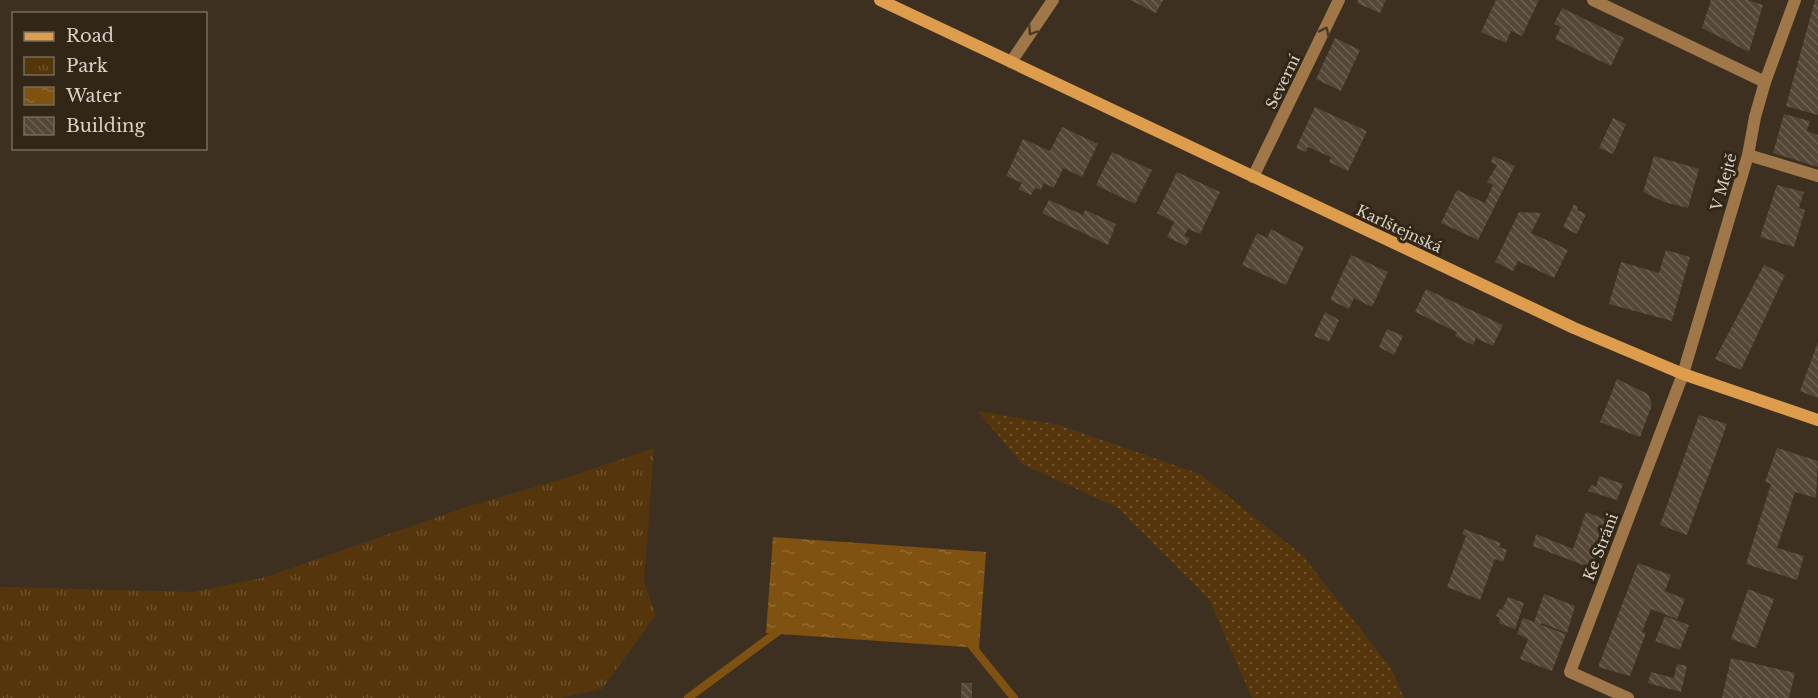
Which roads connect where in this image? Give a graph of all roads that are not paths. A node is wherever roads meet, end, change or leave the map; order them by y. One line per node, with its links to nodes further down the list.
1 (880, 0): 6 (main road, Karlštejnská)
2 (1053, 0): 6 (street, one-way to 6)
3 (1340, 0): 10 (street, Severní, one-way to 3)
4 (1593, 0): 7 (street)
5 (1795, 0): 7 (street, V Mejtě)
6 (1011, 62): 10 (main road, Karlštejnská)
7 (1765, 82): 8 (street, V Mejtě)
8 (1748, 155): 9 (street); 11 (street, V Mejtě)
9 (1818, 176)
10 (1252, 177): 11 (main road, Karlštejnská)
11 (1683, 374): 12 (main road, Karlštejnská); 13 (street, Ke Stráni)
12 (1818, 420)
13 (1628, 698)

